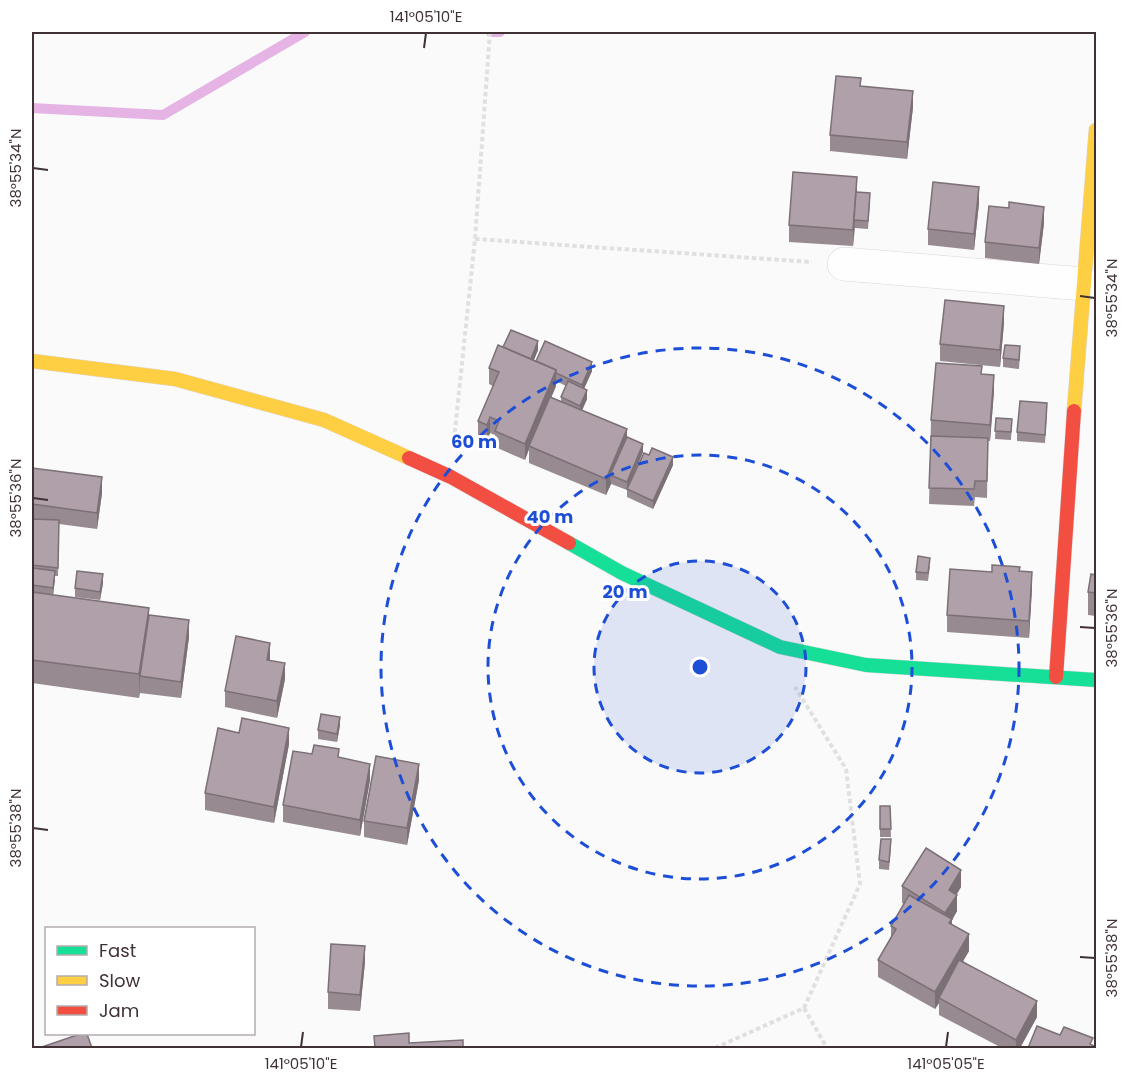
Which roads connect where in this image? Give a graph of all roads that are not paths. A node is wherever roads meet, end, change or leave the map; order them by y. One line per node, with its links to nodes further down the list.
1 (1096, 130): 3 (street)
2 (844, 264): 3 (street)
3 (1088, 278): 5 (street)
4 (32, 361): 5 (street)
5 (1056, 677): 6 (street)
6 (1096, 680)

